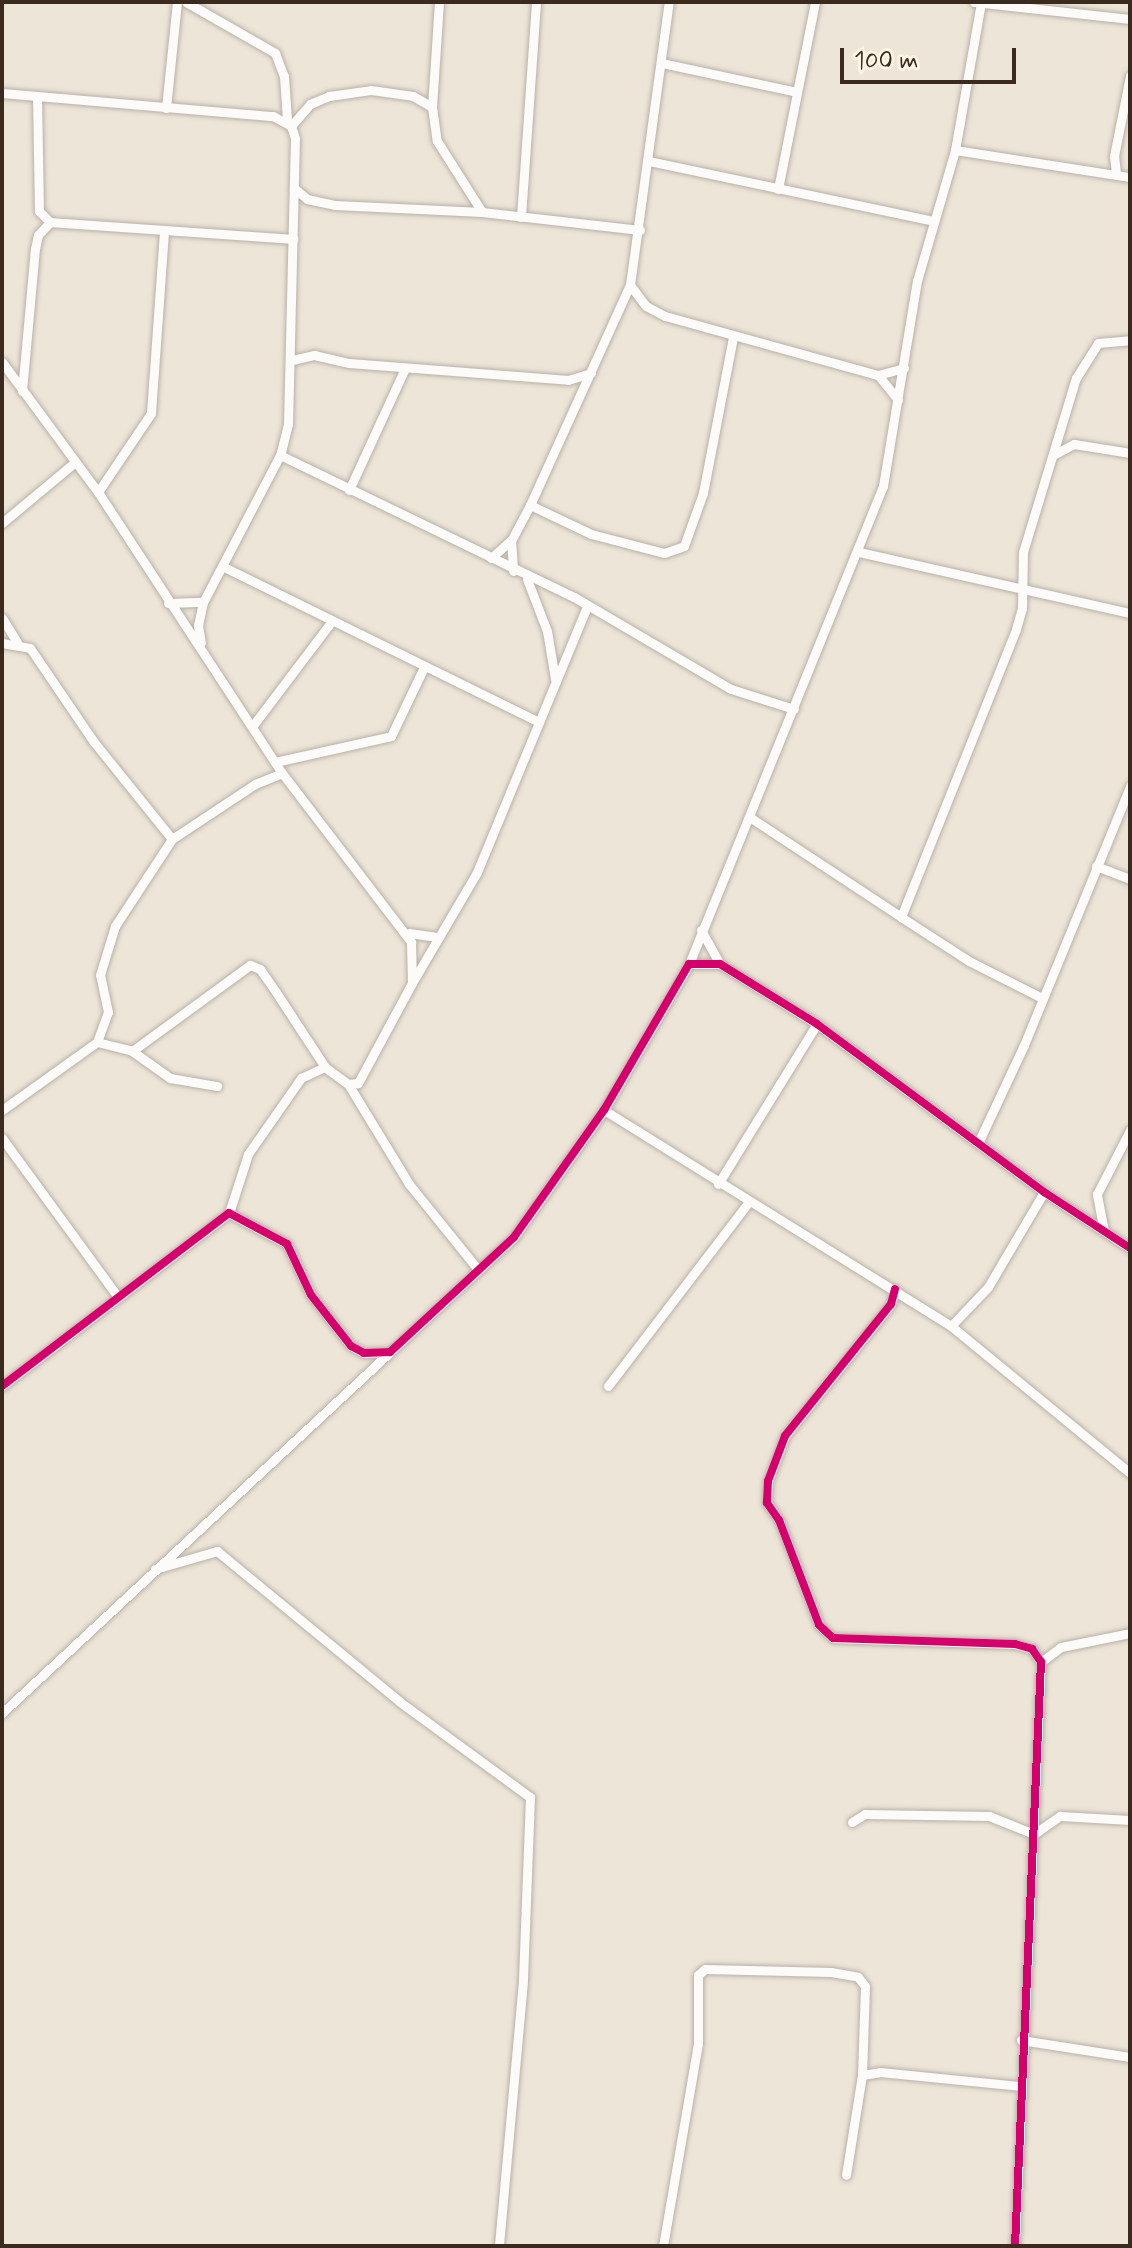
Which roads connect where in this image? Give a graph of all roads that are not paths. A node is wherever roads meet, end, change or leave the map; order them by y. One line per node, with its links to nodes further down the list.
1 (177, 2): 15 (street)
2 (186, 2): 16 (street)
3 (439, 2): 14 (street)
4 (536, 2): 24 (street)
5 (669, 2): 9 (street)
6 (815, 2): 11 (street)
7 (979, 3): 8 (street); 17 (street)
8 (1130, 19)
9 (662, 63): 11 (street); 18 (street)
10 (1130, 76): 19 (street)
11 (797, 92): 22 (street)
12 (2, 93): 13 (street)
13 (37, 97): 15 (street); 26 (street)
14 (432, 107): 16 (street); 23 (street)
15 (166, 108): 16 (street)
16 (289, 123): 21 (street)
17 (955, 150): 19 (street); 25 (street)
18 (649, 161): 22 (street); 28 (street)
19 (1116, 174): 20 (street)
20 (1130, 177)
21 (294, 188): 23 (street); 29 (street)
22 (778, 189): 25 (street)
23 (482, 212): 24 (street)
24 (521, 217): 28 (street)
25 (934, 221): 36 (street)
26 (50, 222): 27 (street); 40 (street)
27 (164, 230): 29 (street); 48 (street)
28 (640, 230): 30 (street)
29 (293, 239): 33 (street)
30 (630, 285): 31 (street); 37 (street)
31 (733, 337): 38 (street); 49 (street)
32 (1130, 340): 45 (street)
33 (292, 360): 35 (street); 44 (street)
34 (2, 362): 40 (street)
35 (405, 368): 39 (street); 47 (street)
36 (904, 368): 38 (street); 42 (street)
37 (591, 373): 39 (street); 41 (street)
38 (878, 375): 42 (street)
39 (568, 380): 41 (street)
40 (22, 391): 46 (street)
41 (579, 400): 49 (street)
42 (898, 400): 52 (street)
43 (1130, 453): 45 (street)
44 (280, 455): 47 (street); 54 (street)
45 (1053, 455): 57 (street)
46 (74, 463): 48 (street); 50 (street)
47 (349, 490): 53 (street)
48 (98, 492): 59 (street)
49 (530, 505): 51 (street)
50 (2, 523)
51 (511, 540): 53 (street); 55 (street)
52 (859, 552): 57 (street); 69 (street)
53 (491, 558): 55 (street)
54 (224, 567): 58 (street); 63 (street)
55 (513, 571): 56 (street)
56 (527, 579): 60 (street); 68 (street)
57 (1024, 586): 61 (street); 79 (street)
58 (203, 602): 59 (street); 66 (street)
59 (168, 603): 66 (street)
60 (586, 609): 68 (street); 69 (street)
61 (1130, 613)
62 (2, 618): 64 (street)
63 (332, 621): 67 (street); 71 (street)
64 (17, 642): 65 (street); 76 (street)
65 (2, 643)
66 (202, 646): 71 (street)
67 (424, 667): 70 (street); 72 (street)
68 (555, 680): 70 (street)
69 (794, 709): 75 (street)
70 (539, 722): 82 (street)
71 (254, 724): 72 (street)
72 (275, 762): 73 (street)
73 (282, 773): 76 (street); 81 (street)
74 (1130, 786): 77 (street)
75 (751, 818): 79 (street); 80 (street)
76 (172, 839): 88 (street)
77 (1096, 866): 78 (street); 86 (street)
78 (1130, 879)
79 (901, 917): 86 (street)
80 (701, 930): 83 (street); 84 (street)
81 (409, 933): 82 (street); 85 (street)
82 (439, 937): 85 (street)
83 (689, 964): 84 (street); 94 (street)
84 (720, 964): 87 (street)
85 (412, 983): 91 (street)
86 (1042, 998): 97 (street)
87 (817, 1024): 97 (street); 98 (street)
88 (97, 1042): 89 (street); 93 (street)
89 (132, 1051): 90 (street); 92 (street)
90 (325, 1067): 91 (street); 101 (street)
91 (348, 1084): 104 (street)
92 (217, 1086)
93 (2, 1110)
94 (604, 1110): 98 (street); 104 (street)
95 (1130, 1130): 102 (street)
96 (2, 1138): 106 (street)
97 (979, 1141): 99 (street)
98 (718, 1184): 100 (street)
99 (1044, 1192): 102 (street); 107 (street)
100 (748, 1203): 105 (street); 110 (street)
101 (229, 1213): 106 (street); 108 (street)
102 (1104, 1231): 103 (street)
103 (1130, 1248)
104 (476, 1267): 108 (street)
105 (895, 1289): 107 (street); 114 (street)
106 (118, 1297): 109 (street)
107 (951, 1326): 111 (street)
108 (390, 1352): 112 (street)
109 (2, 1386)
110 (608, 1386)
111 (1130, 1473)
112 (155, 1569): 115 (street); 124 (street)
113 (1130, 1633): 114 (street)
114 (1041, 1662): 118 (street)
115 (2, 1713)
116 (1130, 1820): 118 (street)
117 (852, 1822): 118 (street)
118 (1034, 1834): 119 (street)
119 (1021, 2040): 120 (street); 122 (street)
120 (1130, 2057)
121 (862, 2075): 122 (street); 123 (street); 125 (street)
122 (1021, 2086): 126 (street)
123 (846, 2175)
124 (499, 2246)
125 (663, 2246)
126 (1015, 2246)

